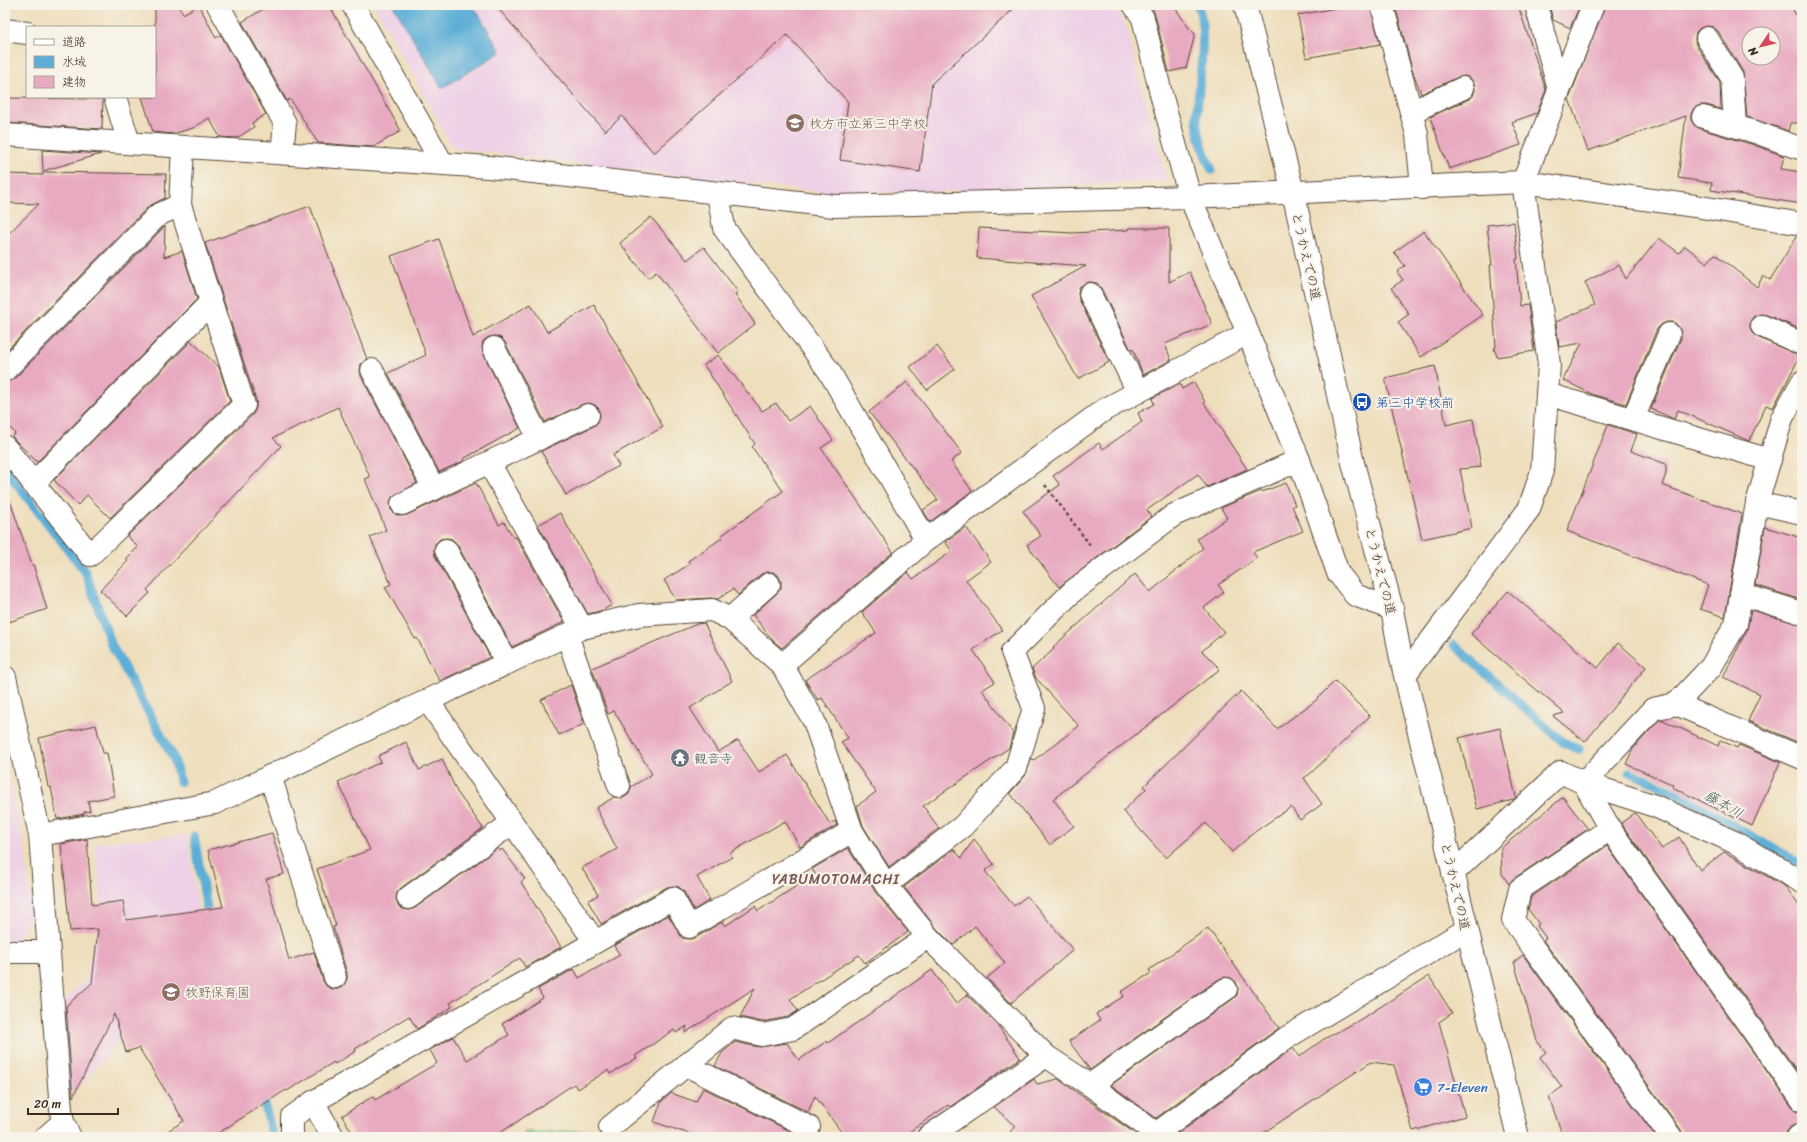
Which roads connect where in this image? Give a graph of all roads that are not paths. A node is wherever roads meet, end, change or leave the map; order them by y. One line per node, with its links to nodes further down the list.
1 (218, 5): 21 (street)
2 (353, 5): 22 (street)
3 (1134, 5): 27 (street)
4 (1245, 5): 25 (street, とうかえでの道)
5 (1382, 5): 14 (street)
6 (1536, 5): 12 (street)
7 (1593, 5): 12 (street)
8 (5, 30): 9 (street)
9 (26, 33)
10 (1706, 38): 16 (street)
11 (1463, 88): 14 (street)
12 (1559, 90): 23 (street)
13 (115, 98): 18 (street)
14 (1411, 112): 24 (street)
15 (1703, 117): 16 (street)
16 (1735, 126): 20 (street)
17 (5, 135): 18 (street)
18 (129, 143): 19 (street)
19 (183, 147): 21 (street); 28 (street)
20 (1802, 149)
21 (282, 153): 22 (street)
22 (442, 163): 26 (street)
23 (1523, 182): 24 (street); 29 (street); 41 (street)
24 (1422, 188): 25 (street)
25 (1293, 192): 27 (street); 58 (street, とうかえでの道)
26 (718, 194): 27 (street); 54 (street)
27 (1190, 197): 33 (street)
28 (180, 205): 31 (street); 37 (street)
29 (1802, 224)
30 (1090, 294): 40 (street)
31 (211, 302): 49 (street); 49 (street)
32 (1762, 326): 35 (street)
33 (1248, 333): 40 (street); 46 (street)
34 (1669, 334): 43 (street)
35 (1802, 344)
36 (494, 348): 44 (street)
37 (5, 370)
38 (372, 370): 50 (street)
39 (1802, 382): 47 (street)
40 (1138, 392): 54 (street)
41 (1547, 394): 43 (street); 64 (street)
42 (588, 416): 44 (street)
43 (1633, 419): 47 (street)
44 (539, 439): 48 (street)
45 (5, 447): 49 (street)
46 (1299, 460): 58 (street); 78 (street)
47 (1770, 460): 51 (street)
48 (489, 463): 50 (street); 61 (street)
49 (33, 484)
50 (434, 489): 52 (street)
51 (1757, 503): 53 (street); 57 (street)
52 (402, 504)
53 (1802, 513)
54 (926, 540): 63 (street)
55 (446, 550): 62 (street)
56 (768, 584): 60 (street)
57 (1741, 594): 59 (street); 67 (street)
58 (1392, 609): 64 (street, とうかえでの道)
59 (1802, 613)
60 (730, 619): 61 (street); 63 (street)
61 (575, 632): 62 (street); 71 (street)
62 (507, 664): 66 (street)
63 (782, 665): 74 (street)
64 (1406, 675): 76 (street, とうかえでの道)
65 (5, 677): 75 (street)
66 (428, 700): 69 (street); 72 (street)
67 (1676, 704): 68 (street); 70 (street)
68 (1802, 758)
69 (270, 776): 75 (street); 85 (street)
70 (1584, 783): 73 (street); 76 (street); 77 (street)
71 (619, 786)
72 (512, 823): 79 (street); 82 (street)
73 (1610, 829): 90 (street); 102 (street)
74 (852, 831): 78 (street); 82 (street)
75 (40, 835): 84 (street)
76 (1453, 873): 80 (street, とうかえでの道)
77 (1802, 882)
78 (886, 885): 81 (street)
79 (408, 898)
80 (1466, 930): 96 (street); 101 (street, とうかえでの道)
81 (928, 937): 87 (street); 88 (street)
82 (595, 942): 91 (street)
83 (5, 952): 84 (street)
84 (49, 952): 94 (street)
85 (335, 976)
86 (1226, 988): 89 (street)
87 (1046, 1056): 89 (street); 100 (street)
88 (686, 1065): 92 (street); 93 (street)
89 (1090, 1085): 96 (street)
90 (1802, 1100)
91 (313, 1102): 98 (street); 99 (street)
92 (610, 1127)
93 (809, 1127)
94 (67, 1130): 97 (street)
95 (1802, 1134): 103 (street)
96 (1159, 1135)
97 (46, 1137)
98 (292, 1137)
99 (333, 1137)
100 (928, 1137)
101 (1518, 1137)
102 (1671, 1137)
103 (1798, 1137)

